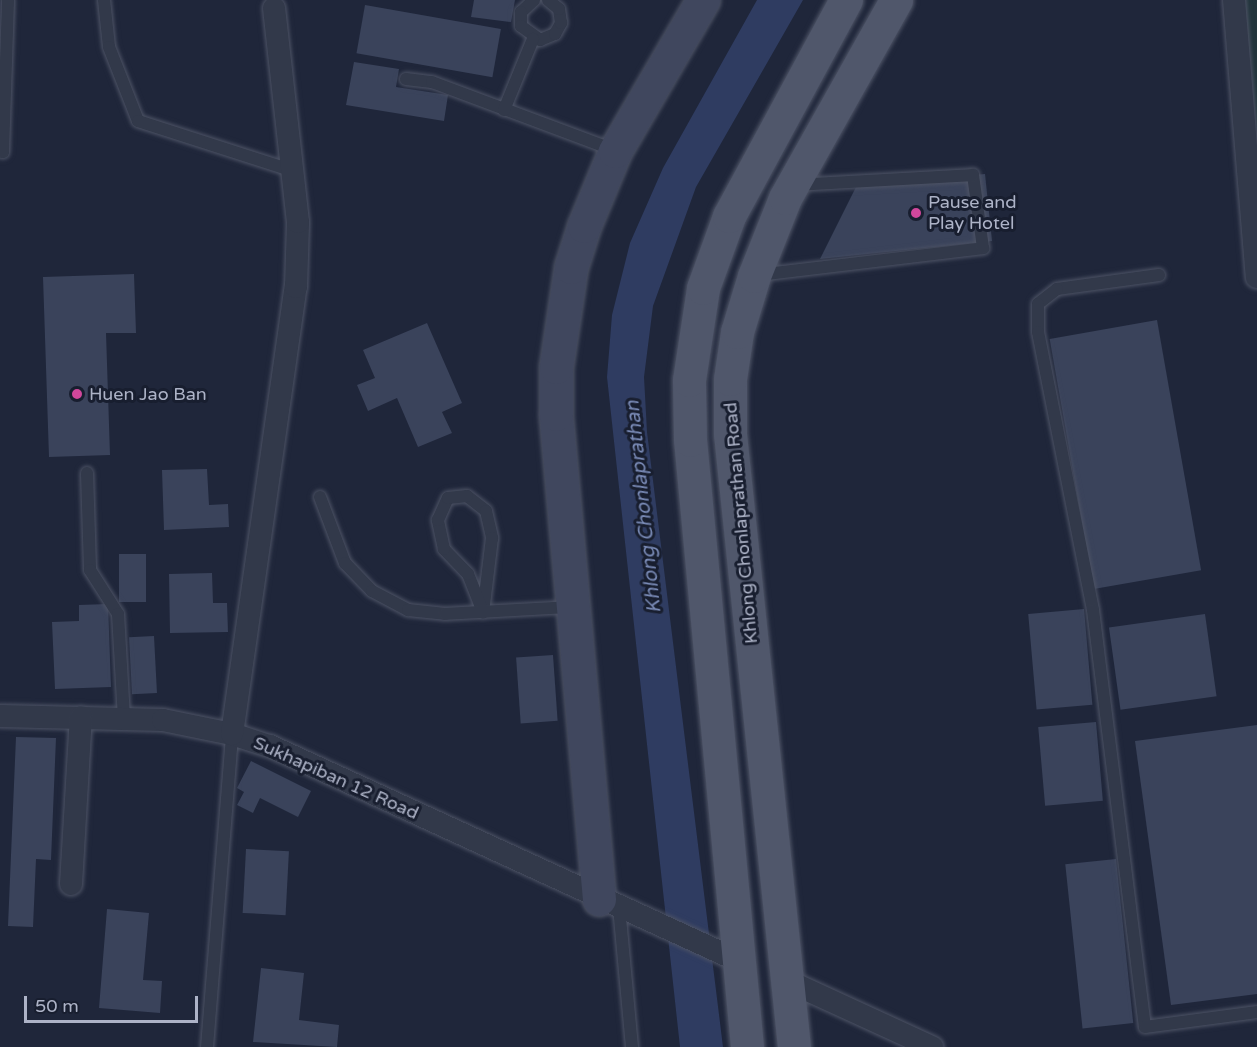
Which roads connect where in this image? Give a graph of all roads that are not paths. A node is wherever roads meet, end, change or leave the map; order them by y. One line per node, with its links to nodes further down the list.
1 (8, 0): 13 (lane)
2 (104, 0): 15 (lane)
3 (534, 0): 10 (lane)
4 (548, 0): 10 (lane)
5 (703, 0): 14 (main road)
6 (846, 0): 29 (main road)
7 (896, 0): 16 (main road, Khlong Chonlaprathan Road)
8 (1234, 0): 19 (street)
9 (274, 8): 15 (street)
10 (533, 39): 12 (lane)
11 (406, 79): 12 (lane)
12 (504, 110): 14 (lane)
13 (0, 151)
14 (615, 151): 22 (main road)
15 (291, 170): 27 (street)
16 (793, 185): 18 (main road, Khlong Chonlaprathan Road); 18 (lane)
17 (1159, 275): 34 (lane)
18 (754, 276): 30 (main road, Khlong Chonlaprathan Road)
19 (1257, 277)
20 (87, 473): 26 (lane)
21 (320, 497): 23 (lane)
22 (575, 607): 23 (lane); 31 (main road)
23 (483, 612): 23 (lane)
24 (0, 716): 25 (street, Sukhapiban 12 Road)
25 (81, 717): 26 (street, Sukhapiban 12 Road); 28 (street)
26 (124, 718): 27 (street, Sukhapiban 12 Road)
27 (232, 734): 31 (street, Sukhapiban 12 Road); 36 (lane)
28 (71, 884)
29 (733, 888): 30 (main road); 32 (main road)
30 (776, 888): 33 (main road, Khlong Chonlaprathan Road)
31 (609, 903): 32 (street, Sukhapiban 12 Road); 37 (lane)
32 (738, 960): 38 (main road)
33 (786, 980): 35 (main road, Khlong Chonlaprathan Road); 40 (street)
34 (1257, 1012)
35 (792, 1032): 39 (main road)
36 (207, 1047)
37 (632, 1047)
38 (747, 1047)
39 (776, 1047)
40 (932, 1047)

